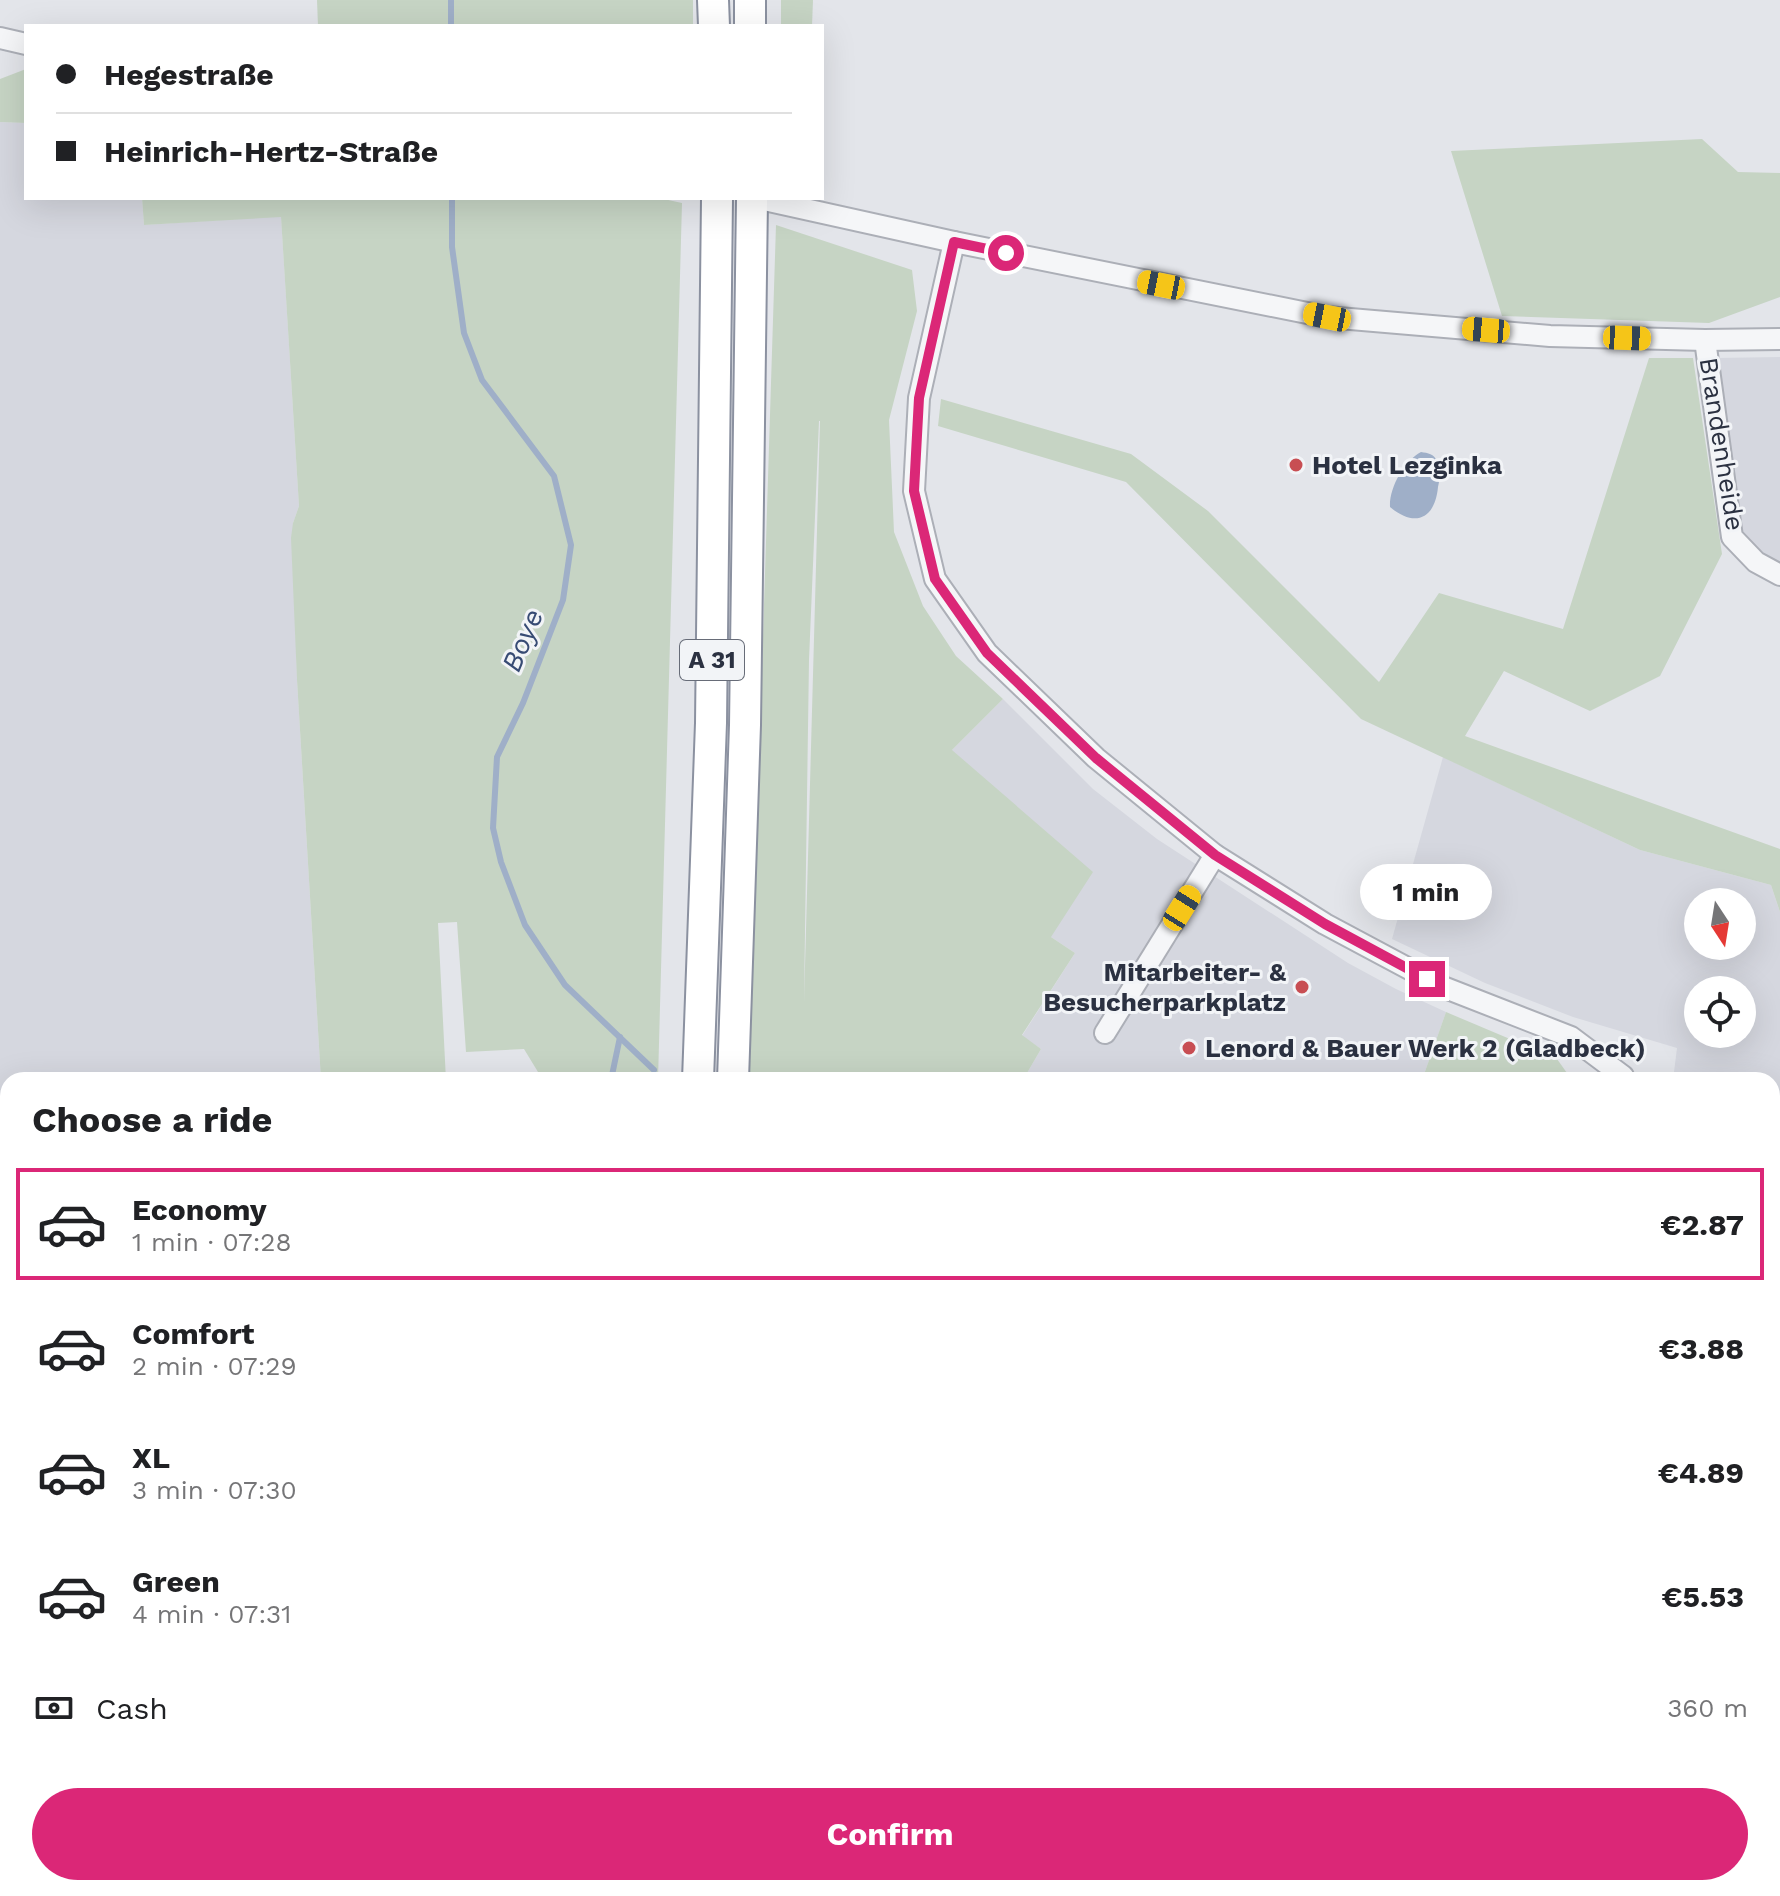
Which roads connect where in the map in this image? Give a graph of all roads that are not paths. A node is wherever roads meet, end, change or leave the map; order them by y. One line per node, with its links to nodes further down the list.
1 (713, 0): 3 (highway)
2 (750, 0): 4 (highway)
3 (714, 24)
4 (750, 24)
5 (0, 38): 6 (street)
6 (24, 44)
7 (717, 200): 16 (highway, A 31)
8 (754, 200): 17 (highway, A 31)
9 (763, 200): 10 (street)
10 (954, 242): 12 (street); 14 (street)
11 (1780, 339): 12 (street)
12 (1705, 340): 13 (street, Brandenheide)
13 (1780, 575)
14 (1215, 855): 15 (street); 18 (street)
15 (1105, 1033)
16 (698, 1072)
17 (733, 1072)
18 (1618, 1072)

